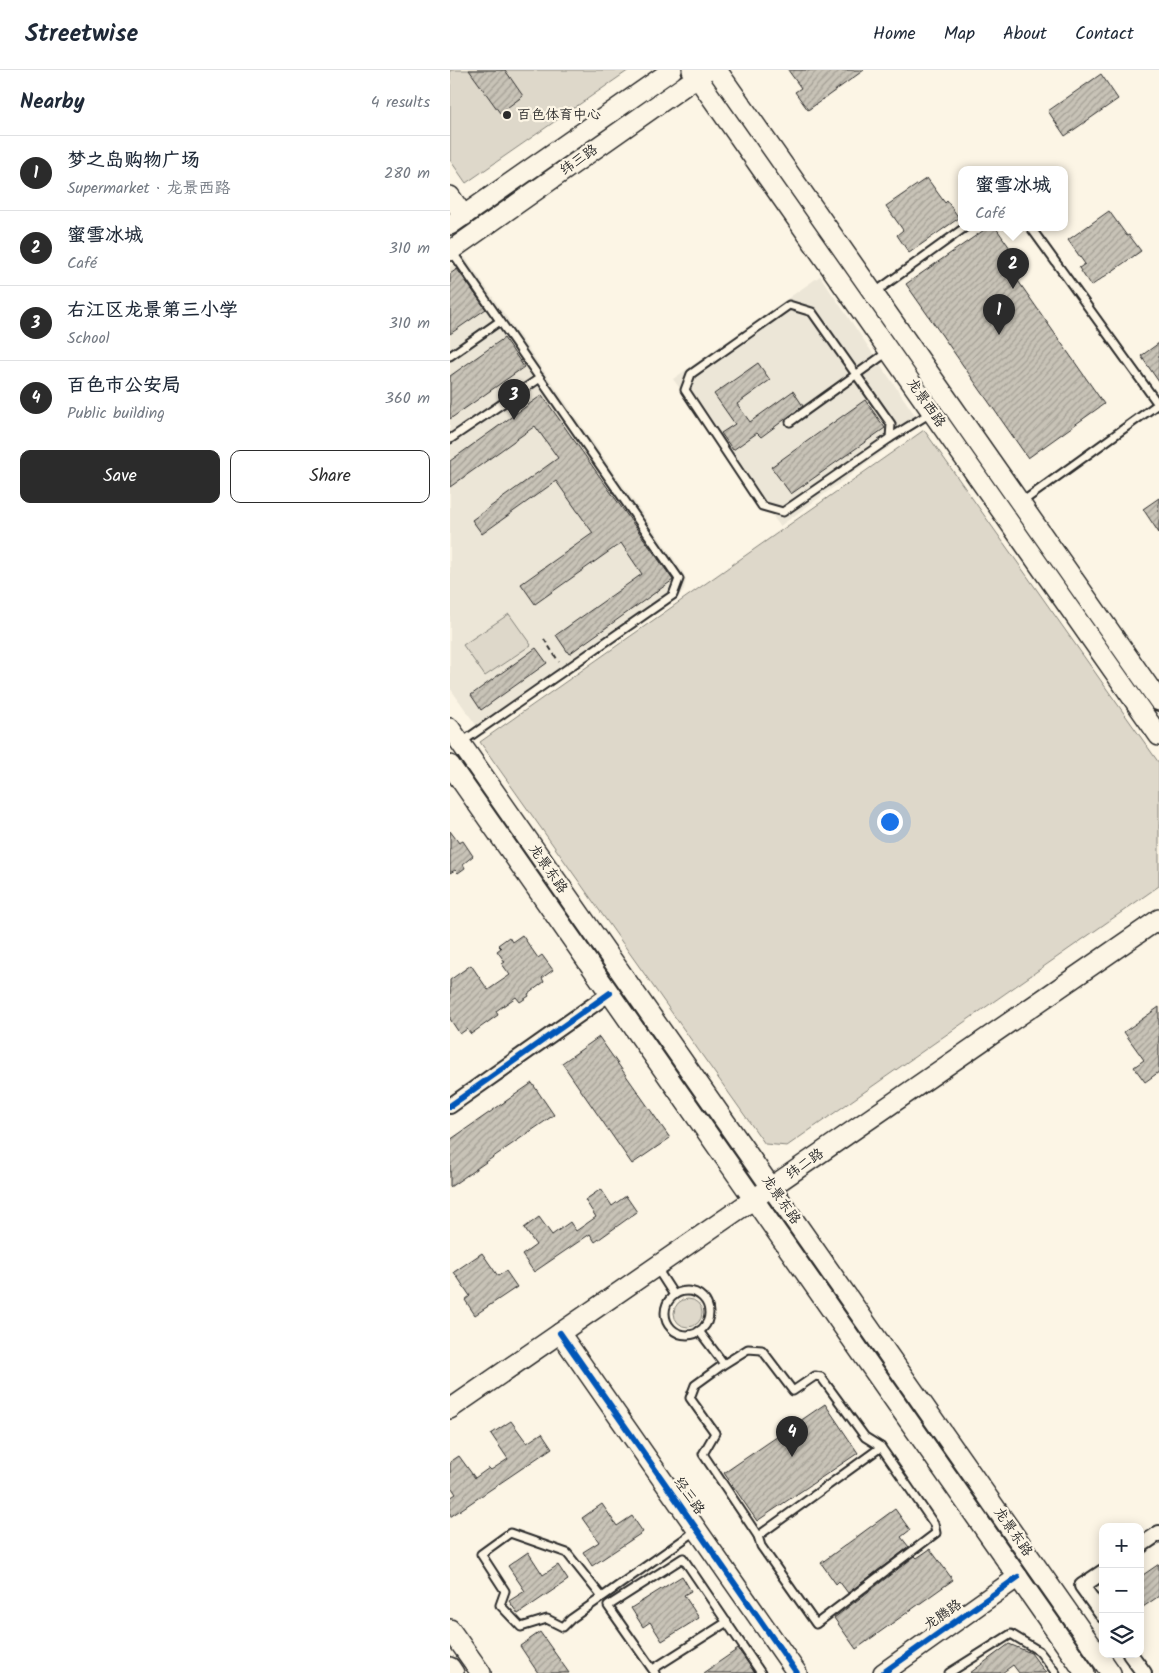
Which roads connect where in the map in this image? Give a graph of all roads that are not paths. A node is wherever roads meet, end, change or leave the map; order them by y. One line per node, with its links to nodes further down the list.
1 (672, 70): 5 (main road, 纬三路)
2 (717, 70): 9 (main road, 龙景西路)
3 (699, 72): 8 (main road, 纬三路); 11 (main road, 龙景西路)
4 (450, 196): 5 (main road)
5 (457, 220)
6 (960, 231): 9 (lane)
7 (1033, 231): 15 (lane)
8 (451, 250): 10 (lane)
9 (874, 293): 20 (main road, 龙景西路)
10 (500, 321): 12 (lane); 14 (lane)
11 (889, 351): 13 (lane); 16 (main road, 龙景西路)
12 (450, 356)
13 (856, 374): 17 (lane); 18 (lane); 18 (lane)
14 (540, 378): 19 (lane); 22 (lane)
15 (1158, 404): 20 (lane)
16 (932, 412): 18 (lane); 23 (main road, 龙景西路)
17 (790, 422)
18 (890, 438)
19 (450, 439)
20 (1020, 503): 21 (main road, 龙景西路)
21 (1159, 701)
22 (455, 736): 28 (main road, 龙景东路)
23 (1159, 736)
24 (450, 765): 26 (main road, 龙景东路)
25 (1159, 918): 28 (main road, 纬二路)
26 (610, 993): 27 (street); 29 (main road, 龙景东路)
27 (450, 1106)
28 (771, 1187): 29 (main road, 纬二路); 58 (main road, 龙景东路)
29 (754, 1199): 30 (main road, 纬二路); 42 (main road, 龙景东路)
30 (656, 1267): 31 (lane); 33 (main road, 纬二路)
31 (674, 1296): 32 (lane); 32 (lane)
32 (699, 1331): 34 (lane)
33 (560, 1333): 35 (main road, 纬二路); 37 (main road, 经三路)
34 (724, 1364): 36 (lane); 39 (lane)
35 (450, 1409)
36 (881, 1447): 39 (lane); 39 (lane)
37 (698, 1530): 43 (lane); 53 (main road, 经三路)
38 (1159, 1533): 40 (street)
39 (758, 1536)
40 (1144, 1543)
41 (1099, 1575): 44 (street)
42 (1018, 1577): 54 (main road, 龙腾路); 57 (main road, 龙景东路)
43 (602, 1597): 43 (lane)
44 (1099, 1609)
45 (727, 1622): 49 (lane); 49 (lane); 52 (lane)
46 (450, 1630): 51 (main road)
47 (1133, 1658): 59 (street)
48 (450, 1667): 50 (main road)
49 (654, 1671)
50 (454, 1673)
51 (481, 1673)
52 (761, 1673)
53 (798, 1673)
54 (883, 1673)
55 (949, 1673): 56 (lane)
56 (1056, 1673)
57 (1085, 1673)
58 (1111, 1673)
59 (1144, 1673)

